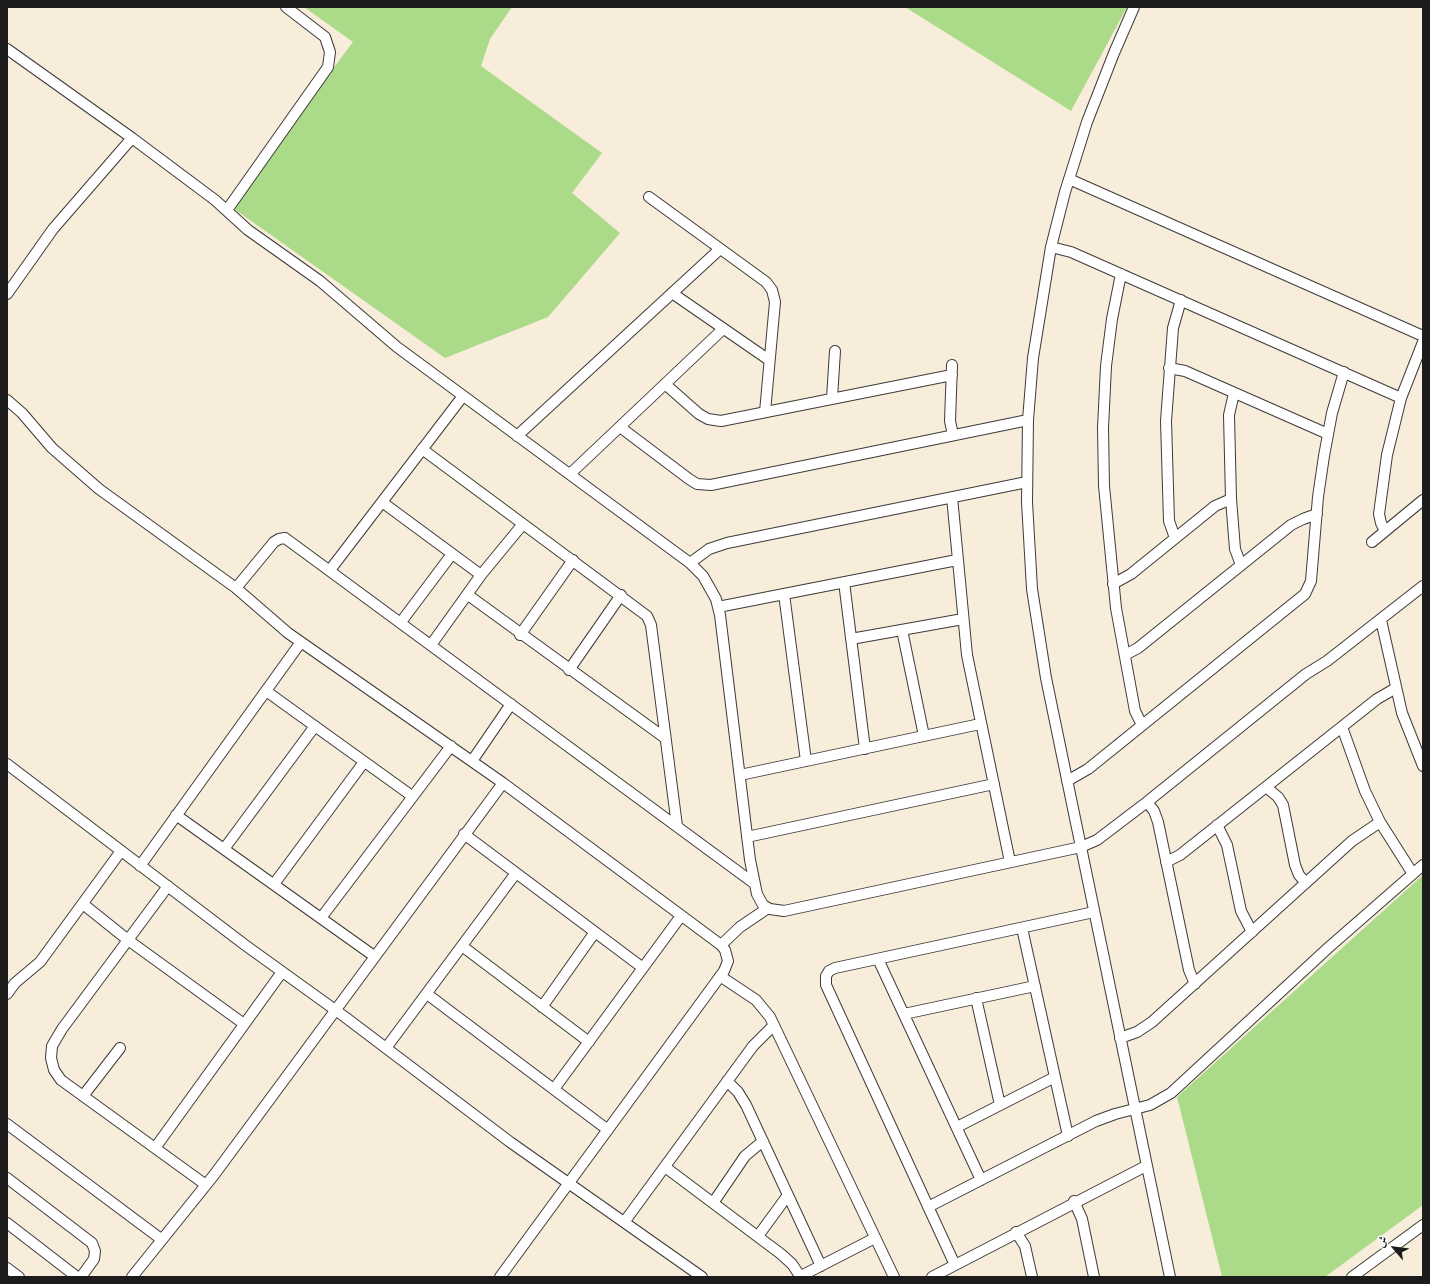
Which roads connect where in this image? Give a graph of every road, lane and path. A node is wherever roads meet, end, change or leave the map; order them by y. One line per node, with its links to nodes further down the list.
1 (286, 7): 7 (street)
2 (1134, 7): 5 (street)
3 (7, 50): 4 (street)
4 (132, 138): 7 (street); 12 (street)
5 (1069, 179): 8 (street); 15 (street)
6 (649, 197): 9 (street)
7 (227, 210): 23 (street)
8 (1051, 247): 10 (street); 28 (street)
9 (720, 248): 11 (street); 18 (street)
10 (1121, 274): 13 (street); 53 (street)
11 (672, 293): 14 (street); 32 (street)
12 (7, 294)
13 (1181, 300): 19 (street); 20 (street)
14 (724, 329): 18 (street); 21 (street)
15 (1423, 336)
16 (1423, 342): 25 (street)
17 (835, 351): 24 (street)
18 (769, 360): 27 (street)
19 (1169, 368): 22 (street); 43 (street)
20 (1344, 372): 25 (street); 30 (street)
21 (665, 384): 27 (street); 29 (street)
22 (1234, 393): 30 (street); 37 (street)
23 (463, 396): 32 (street); 33 (street)
24 (832, 398): 27 (street); 31 (street)
25 (1401, 398): 42 (street)
26 (7, 400): 55 (street)
27 (765, 412)
28 (1028, 420): 31 (street); 35 (street)
29 (620, 427): 31 (street); 34 (street)
30 (1328, 434): 40 (street)
31 (953, 435)
32 (517, 436): 34 (street)
33 (422, 449): 39 (street); 41 (street)
34 (570, 474): 48 (street)
35 (1027, 482): 36 (street); 87 (street)
36 (952, 497): 47 (street); 48 (street)
37 (1231, 499): 43 (street); 49 (street)
38 (1423, 500): 42 (street)
39 (382, 502): 45 (street); 50 (street)
40 (1317, 514): 49 (street); 74 (street)
41 (523, 524): 46 (street); 51 (street)
42 (1385, 531): 44 (street)
43 (1175, 538): 53 (street)
44 (1372, 542)
45 (452, 554): 51 (street); 62 (street)
46 (573, 560): 57 (street); 64 (street)
47 (957, 560): 52 (street); 60 (street)
48 (690, 563): 59 (street)
49 (1242, 565): 68 (street)
50 (330, 570): 55 (street); 62 (street)
51 (481, 575): 58 (street)
52 (844, 582): 56 (street); 65 (street)
53 (1113, 584): 68 (street)
54 (1423, 586): 61 (street)
55 (236, 588): 66 (street)
56 (784, 594): 59 (street); 82 (street)
57 (621, 595): 69 (street); 78 (street)
58 (468, 596): 64 (street); 67 (street)
59 (718, 607): 86 (street)
60 (962, 619): 63 (street); 73 (street)
61 (1381, 620): 70 (street); 92 (street)
62 (401, 622): 67 (street)
63 (902, 630): 65 (street); 77 (street)
64 (520, 635): 69 (street)
65 (851, 639): 80 (street)
66 (301, 642): 71 (street); 79 (street)
67 (431, 645): 72 (street)
68 (1125, 655): 74 (street)
69 (569, 670): 78 (street)
70 (1396, 688): 76 (street); 85 (street)
71 (266, 690): 75 (street); 93 (street)
72 (511, 704): 81 (street); 96 (street)
73 (980, 724): 77 (street); 89 (street)
74 (1142, 725): 87 (street)
75 (315, 726): 83 (street); 100 (street)
76 (1342, 727): 90 (street); 94 (street)
77 (924, 736): 80 (street)
78 (665, 738): 96 (street)
79 (451, 746): 81 (street); 91 (street)
80 (865, 749): 82 (street)
81 (472, 761): 88 (street)
82 (806, 761): 86 (street)
83 (364, 762): 91 (street); 109 (street)
84 (7, 765): 101 (street)
85 (1423, 766)
86 (740, 775): 98 (street)
87 (1067, 781): 99 (street)
88 (503, 783): 97 (street); 115 (street)
89 (994, 784): 98 (street); 102 (street)
90 (1266, 787): 95 (street); 108 (street)
91 (412, 796): 116 (street)
92 (1147, 802): 99 (street); 103 (street)
93 (176, 815): 100 (street); 105 (street)
94 (1380, 822): 107 (street); 108 (street)
95 (1218, 825): 103 (street); 119 (street)
96 (677, 826): 110 (street)
97 (464, 834): 106 (street); 123 (street)
98 (748, 837): 110 (street)
99 (1081, 847): 102 (street); 114 (street)
100 (224, 849): 109 (street)
101 (121, 851): 105 (street); 112 (street)
102 (1010, 862): 113 (street)
103 (1166, 862): 128 (street)
104 (1423, 865): 107 (street)
105 (140, 866): 111 (street)
106 (516, 873): 118 (street); 122 (street)
107 (1413, 874): 147 (street)
108 (1306, 883): 119 (street)
109 (274, 884): 116 (street)
110 (755, 884): 113 (street)
111 (168, 886): 120 (street); 126 (street)
112 (83, 904): 120 (street); 130 (street)
113 (768, 908): 121 (street)
114 (1094, 912): 117 (street); 138 (street)
115 (681, 916): 121 (street); 125 (street)
116 (321, 918): 123 (street)
117 (1022, 928): 124 (street); 129 (street)
118 (595, 932): 125 (street); 133 (street)
119 (1252, 932): 128 (street)
120 (128, 940): 136 (street); 145 (street)
121 (721, 945): 127 (street)
122 (462, 946): 131 (street); 133 (street)
123 (374, 956): 134 (street)
124 (878, 959): 135 (street); 163 (street)
125 (643, 968): 139 (street)
126 (282, 972): 134 (street); 136 (street)
127 (720, 976): 137 (street); 150 (street)
128 (1195, 984): 138 (street)
129 (1035, 986): 132 (street); 142 (street)
130 (7, 994)
131 (427, 994): 141 (street); 144 (street)
132 (976, 998): 135 (street); 146 (street)
133 (542, 1007): 139 (street)
134 (335, 1010): 141 (street); 159 (street)
135 (904, 1014): 149 (street)
136 (244, 1024): 153 (street)
137 (774, 1025): 143 (street); 169 (street)
138 (1120, 1038): 147 (street)
139 (589, 1042): 144 (street)
140 (120, 1048): 145 (street)
141 (386, 1048): 158 (street)
142 (1055, 1077): 146 (street); 151 (street)
143 (728, 1081): 152 (street); 154 (street)
144 (554, 1089): 150 (street)
145 (83, 1096): 153 (street)
146 (1000, 1105): 149 (street)
147 (1134, 1109): 151 (street); 155 (street)
148 (7, 1124): 170 (street)
149 (957, 1127): 157 (street)
150 (608, 1130): 158 (street)
151 (1068, 1136): 157 (street)
152 (763, 1141): 160 (street); 161 (street)
153 (155, 1148): 159 (street)
154 (665, 1166): 161 (street); 164 (street)
155 (1146, 1166): 162 (street); 185 (street)
156 (7, 1178): 177 (street)
157 (982, 1180): 163 (street)
158 (570, 1182): 164 (street); 178 (street)
159 (206, 1185): 170 (street)
160 (788, 1194): 168 (street); 172 (street)
161 (713, 1202): 168 (street)
162 (1074, 1202): 167 (street); 184 (street)
163 (928, 1207): 171 (street)
164 (625, 1221): 179 (street)
165 (7, 1223): 176 (street)
166 (1423, 1225): 186 (street)
167 (1016, 1232): 171 (street); 183 (street)
168 (758, 1236): 180 (street)
169 (875, 1238): 172 (street); 181 (street)
170 (161, 1239): 174 (street)
171 (955, 1265): 182 (street)
172 (821, 1266): 180 (street)
173 (7, 1268): 175 (street)
174 (136, 1275)
175 (20, 1277)
176 (77, 1277)
177 (81, 1277)
178 (500, 1277)
179 (702, 1277)
180 (800, 1277)
181 (894, 1277)
182 (932, 1277)
183 (1032, 1277)
184 (1094, 1277)
185 (1170, 1277)
186 (1352, 1277)

